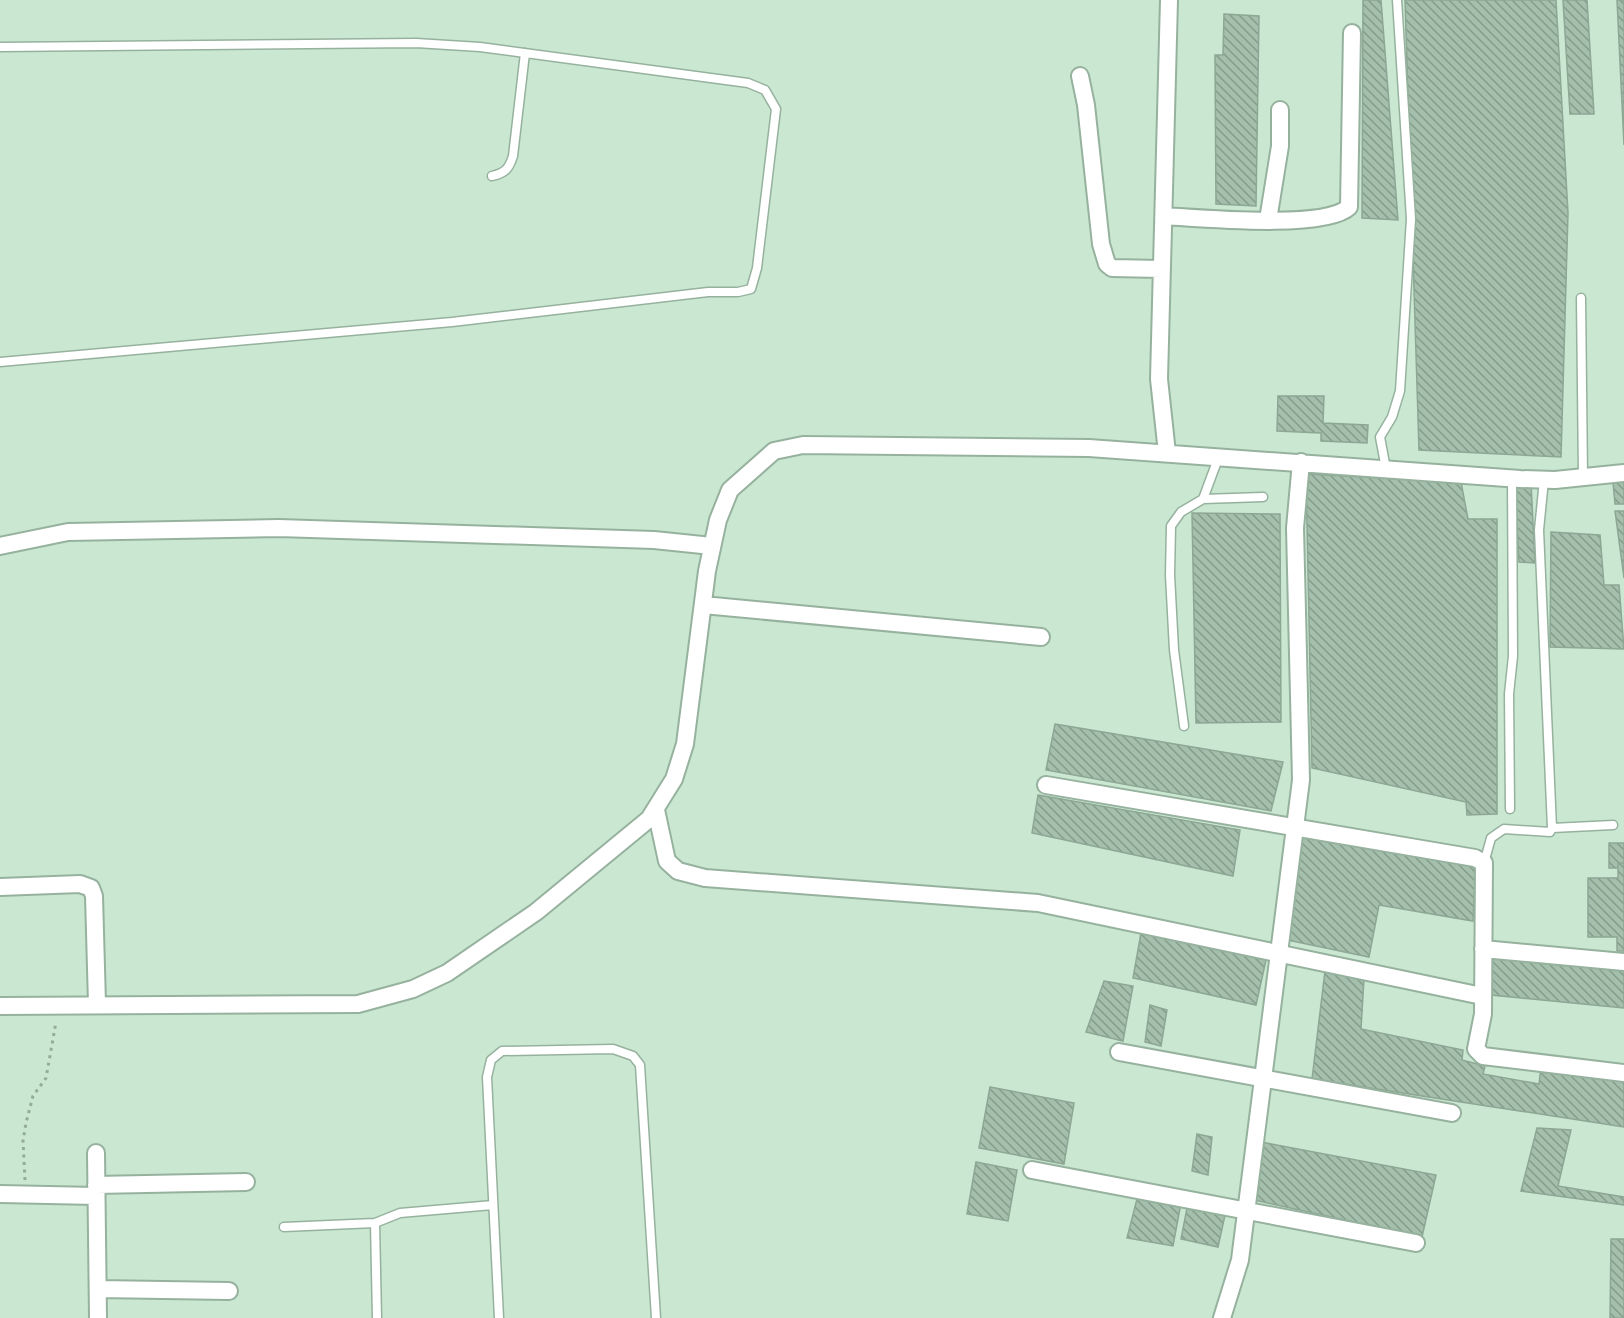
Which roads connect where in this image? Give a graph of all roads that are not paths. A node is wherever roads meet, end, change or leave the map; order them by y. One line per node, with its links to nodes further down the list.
1 (1169, 0): 9 (street)
2 (1396, 0): 17 (lane)
3 (1352, 33): 10 (street)
4 (0, 47): 5 (lane)
5 (525, 54): 8 (lane); 13 (lane)
6 (1080, 76): 11 (street)
7 (1280, 110): 10 (street)
8 (492, 176)
9 (1164, 216): 10 (street); 11 (street)
10 (1268, 220)
11 (1161, 269): 14 (street)
12 (1581, 298): 19 (lane)
13 (0, 362)
14 (1167, 453): 15 (street); 25 (street)
15 (1219, 456): 16 (street); 23 (lane)
16 (1301, 462): 17 (street); 33 (street)
17 (1386, 469): 20 (street)
18 (1624, 472): 19 (street)
19 (1583, 477): 21 (street)
20 (1512, 478): 21 (street); 30 (lane)
21 (1544, 480): 34 (lane)
22 (1263, 497): 23 (lane)
23 (1203, 499): 28 (lane)
24 (0, 546): 25 (street)
25 (712, 546): 26 (street)
26 (703, 605): 27 (street); 31 (street)
27 (1041, 637)
28 (1184, 726)
29 (1046, 785): 33 (street)
30 (1510, 809)
31 (656, 810): 38 (street); 41 (street)
32 (1613, 825): 34 (lane)
33 (1296, 827): 35 (street); 38 (street)
34 (1552, 828): 35 (lane)
35 (1484, 863): 37 (street)
36 (0, 887): 41 (street)
37 (1483, 949): 39 (street); 40 (street)
38 (1279, 952): 40 (street); 45 (street)
39 (1624, 962)
40 (1482, 996): 44 (street)
41 (97, 1004): 42 (street)
42 (0, 1006)
43 (1119, 1052): 45 (street)
44 (1624, 1073)
45 (1263, 1080): 46 (street); 53 (street)
46 (1452, 1113)
47 (96, 1153): 50 (street)
48 (1032, 1170): 53 (street)
49 (246, 1182): 50 (street)
50 (96, 1190): 51 (street); 57 (street)
51 (0, 1194)
52 (493, 1205): 54 (lane); 61 (lane); 62 (lane)
53 (1247, 1210): 56 (street); 63 (street)
54 (375, 1223): 55 (lane); 60 (lane)
55 (284, 1227)
56 (1416, 1243)
57 (98, 1289): 58 (street); 59 (street)
58 (229, 1291)
59 (98, 1318)
60 (377, 1318)
61 (499, 1318)
62 (656, 1318)
63 (1222, 1318)

